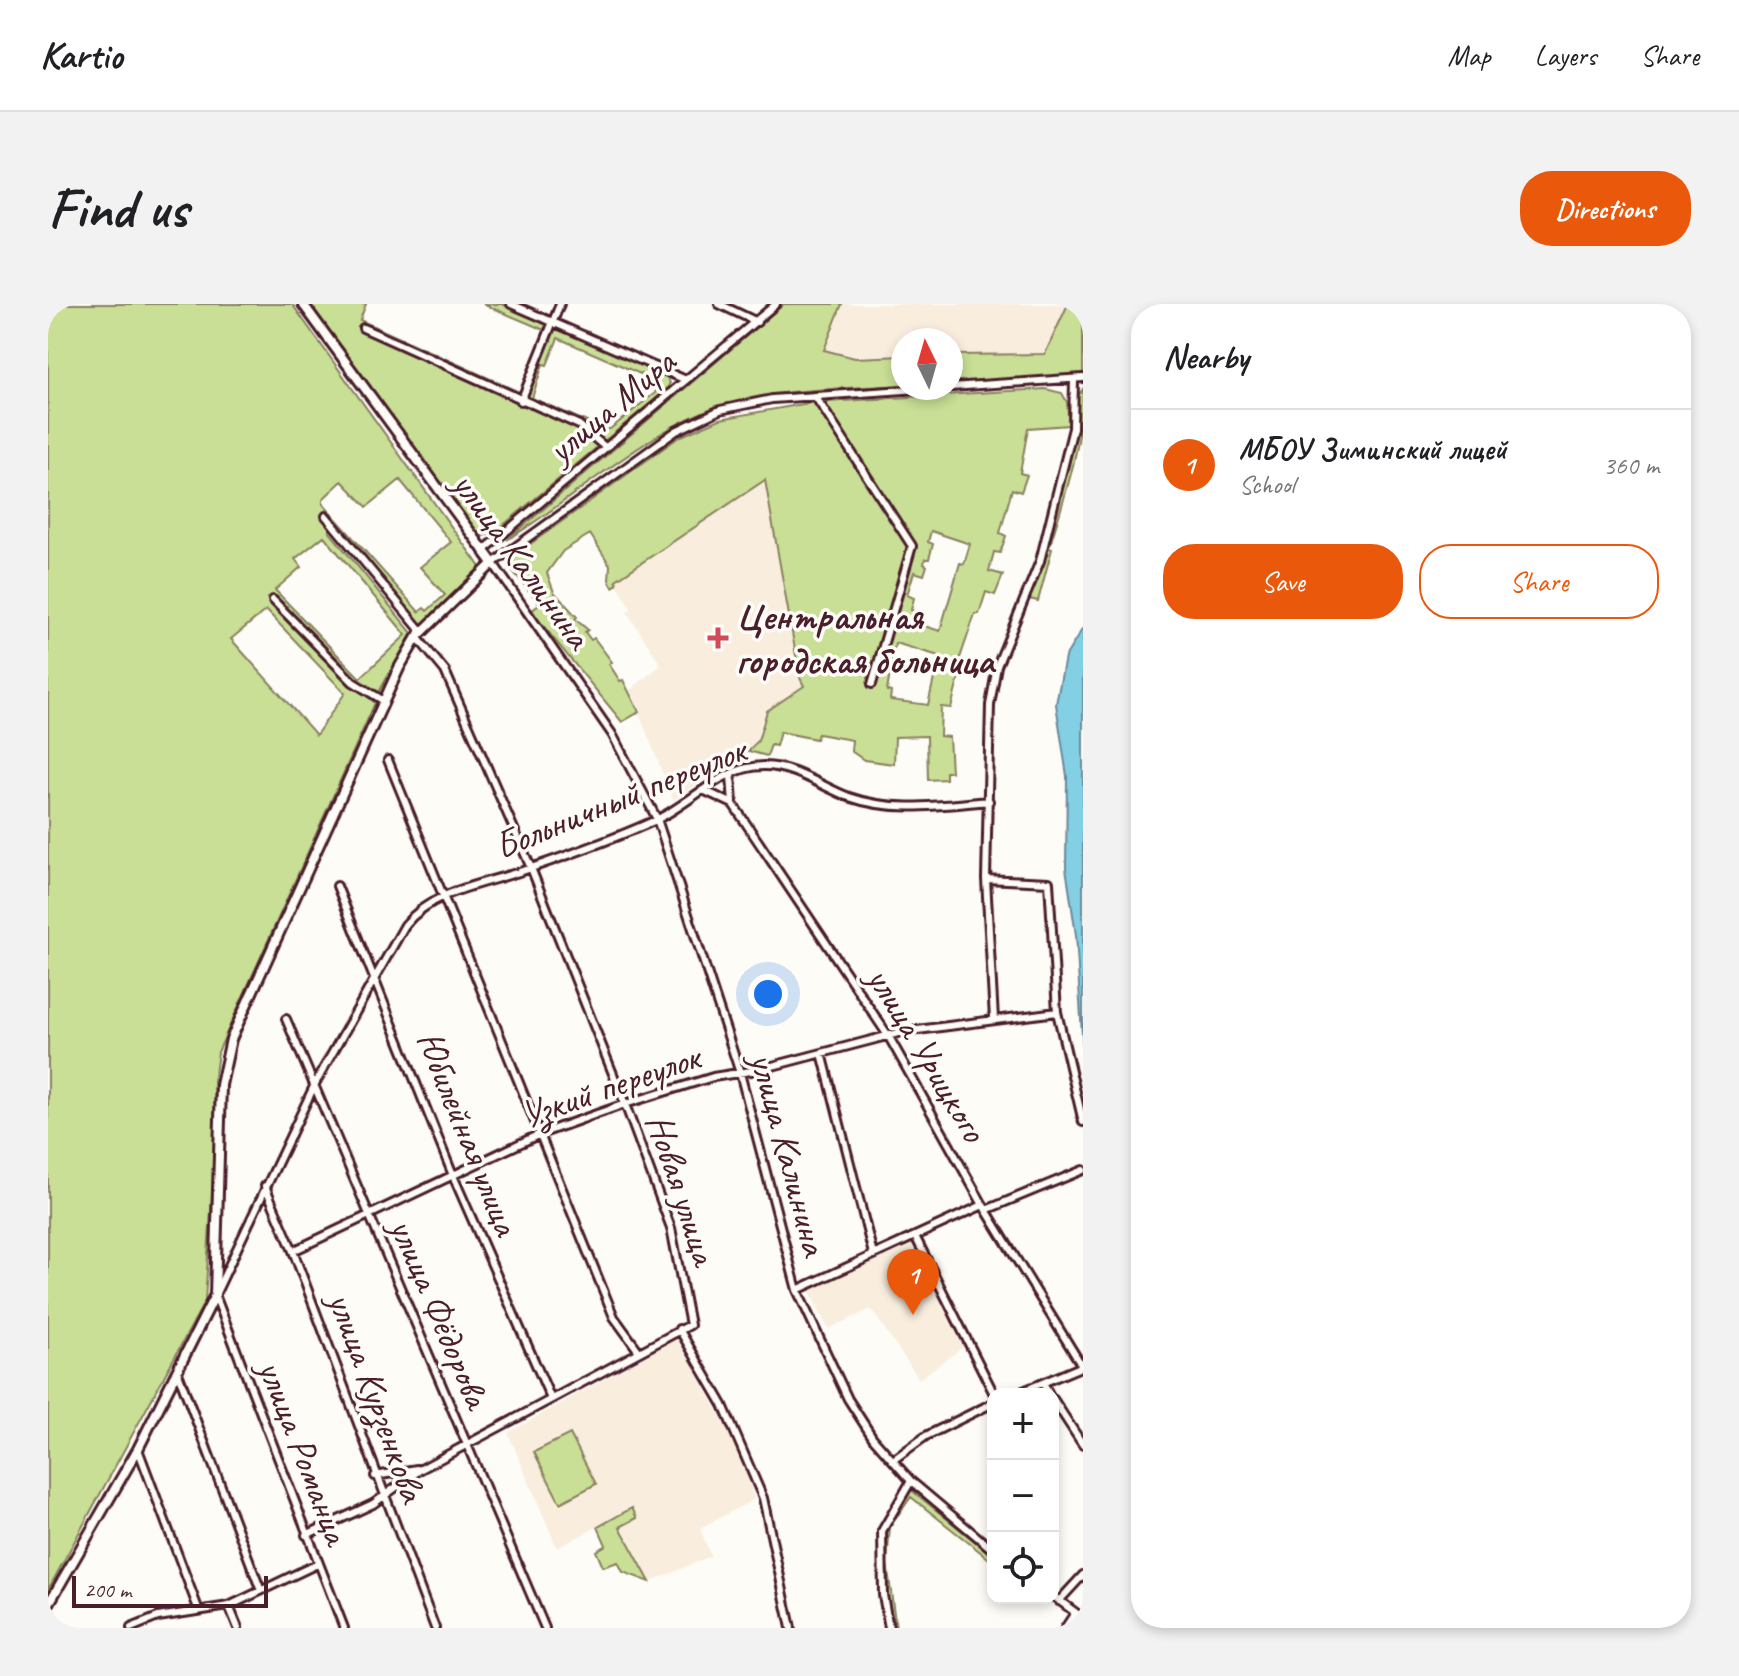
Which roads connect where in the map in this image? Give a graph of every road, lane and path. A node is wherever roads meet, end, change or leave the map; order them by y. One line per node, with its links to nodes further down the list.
1 (303, 304): 18 (street, улица Калинина)
2 (511, 304): 7 (street)
3 (560, 304): 7 (street)
4 (719, 304): 6 (street)
5 (776, 304): 6 (street, улица Мира)
6 (757, 322): 10 (street, улица Мира)
7 (552, 323): 10 (street); 15 (street)
8 (363, 328): 15 (street)
9 (1083, 378): 11 (street)
10 (686, 380): 16 (street, улица Мира)
11 (1074, 380): 12 (street); 27 (street)
12 (963, 386)
13 (891, 391): 14 (street)
14 (815, 396): 19 (street); 22 (street)
15 (521, 401): 16 (street)
16 (605, 447): 18 (street, улица Мира)
17 (326, 516): 21 (street, Новая улица)
18 (483, 551): 19 (street, улица Калинина)
19 (493, 563): 21 (street); 29 (street, улица Калинина)
20 (273, 600): 23 (street)
21 (420, 634): 23 (street); 30 (street, Новая улица)
22 (872, 684)
23 (384, 701): 54 (street)
24 (388, 760): 33 (street)
25 (731, 775): 26 (street, Больничный переулок); 27 (street, Больничный переулок); 28 (street)
26 (703, 790): 28 (street); 29 (street, Больничный переулок)
27 (989, 801): 31 (street)
28 (733, 804): 38 (street, улица Урицкого)
29 (657, 819): 30 (street, Больничный переулок); 40 (street, улица Калинина)
30 (531, 868): 33 (street, Больничный переулок); 42 (street, Новая улица)
31 (986, 879): 35 (street); 37 (street)
32 (337, 886): 34 (street, Юбилейная улица)
33 (442, 897): 34 (street, Больничный переулок); 44 (street)
34 (375, 977): 41 (street, Больничный переулок); 46 (street, Юбилейная улица)
35 (1057, 1012): 37 (street, Узкий переулок); 43 (street)
36 (286, 1019): 41 (street, улица Фёдорова)
37 (994, 1019): 38 (street, Узкий переулок)
38 (889, 1037): 39 (street, Узкий переулок); 48 (street, улица Урицкого)
39 (822, 1053): 40 (street, Узкий переулок); 52 (street)
40 (740, 1073): 42 (street, Узкий переулок); 53 (street, улица Калинина)
41 (316, 1082): 47 (street, Больничный переулок); 49 (street, улица Фёдорова)
42 (625, 1104): 44 (street, Узкий переулок); 55 (street, Новая улица)
43 (1083, 1122)
44 (540, 1134): 46 (street, Узкий переулок); 56 (street)
45 (1083, 1170): 48 (street)
46 (454, 1178): 49 (street, Узкий переулок); 63 (street, Юбилейная улица)
47 (265, 1186): 51 (street, улица Курзенкова); 54 (street, Больничный переулок)
48 (985, 1208): 50 (street); 57 (street, улица Урицкого)
49 (369, 1216): 51 (street, Узкий переулок); 67 (street, улица Фёдорова)
50 (915, 1236): 52 (street); 60 (street)
51 (293, 1251): 71 (street, улица Курзенкова)
52 (873, 1254): 53 (street)
53 (797, 1290): 69 (street, улица Калинина)
54 (215, 1295): 58 (street); 74 (street, улица Романца)
55 (679, 1329): 56 (street); 92 (street)
56 (638, 1350): 63 (street)
57 (1083, 1366): 59 (street)
58 (178, 1373): 68 (street); 78 (street)
59 (1043, 1383): 61 (street); 62 (street)
60 (991, 1388)
61 (1031, 1388)
62 (1046, 1388)
63 (551, 1399): 67 (street)
64 (987, 1406): 69 (street)
65 (1059, 1408): 66 (street)
66 (1083, 1445)
67 (467, 1446): 70 (street); 91 (street, улица Фёдорова)
68 (138, 1449): 81 (street); 83 (street)
69 (893, 1460): 72 (street, улица Калинина)
70 (421, 1469): 71 (street); 73 (street)
71 (375, 1476): 73 (street, улица Курзенкова)
72 (911, 1481): 75 (street, улица Калинина); 93 (street)
73 (383, 1496): 74 (street); 90 (street, улица Курзенкова)
74 (306, 1535): 76 (street, улица Романца)
75 (987, 1545)
76 (317, 1564): 78 (street); 89 (street, улица Романца)
77 (1083, 1575): 79 (street)
78 (261, 1591): 82 (street)
79 (1059, 1596)
80 (1059, 1601): 84 (street)
81 (48, 1605)
82 (229, 1606): 83 (street); 88 (street)
83 (199, 1611): 86 (street)
84 (1075, 1613): 85 (street); 94 (street)
85 (1083, 1618)
86 (144, 1626): 87 (street)
87 (131, 1628)
88 (238, 1628)
89 (344, 1628)
90 (435, 1628)
91 (545, 1628)
92 (791, 1628)
93 (889, 1628)
94 (1065, 1628)

